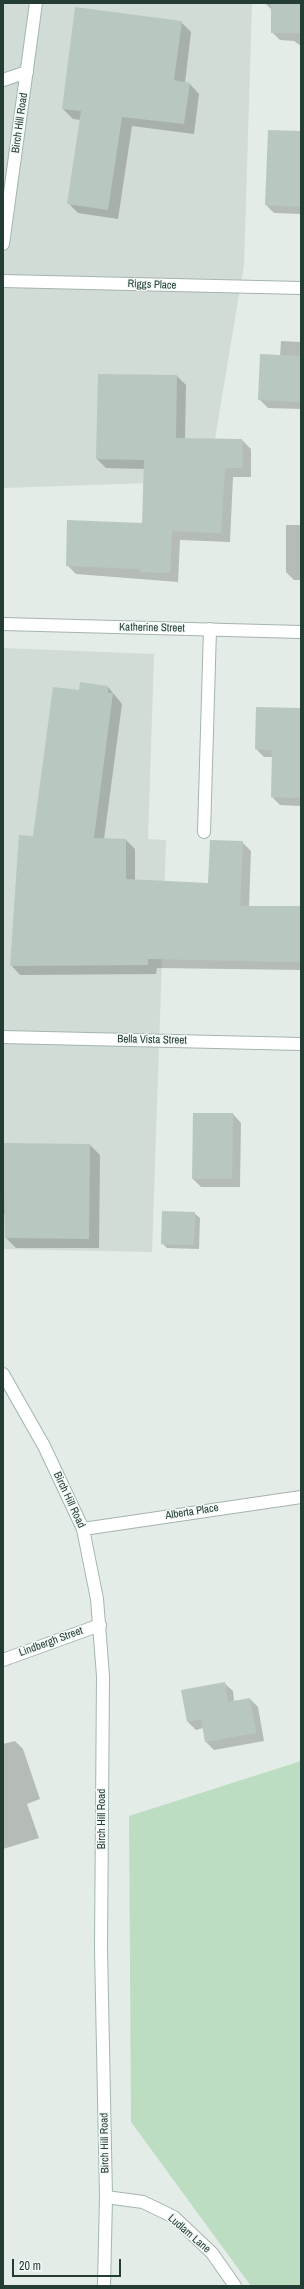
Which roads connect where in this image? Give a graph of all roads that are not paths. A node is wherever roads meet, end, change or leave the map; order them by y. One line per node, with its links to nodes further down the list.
1 (36, 3): 2 (street, Birch Hill Road)
2 (27, 72): 3 (street); 4 (street, Birch Hill Road)
3 (3, 80)
4 (3, 244)
5 (3, 281): 6 (street, Riggs Place)
6 (301, 288)
7 (3, 624): 8 (street, Katherine Street)
8 (210, 630): 9 (street, Katherine Street); 10 (street)
9 (301, 632)
10 (204, 832)
11 (3, 1037): 12 (street, Bella Vista Street)
12 (301, 1044)
13 (3, 1374): 15 (street, Birch Hill Road)
14 (301, 1497): 15 (street, Alberta Place)
15 (83, 1529): 16 (street, Birch Hill Road)
16 (100, 1624): 17 (street, Lindbergh Street); 18 (street, Birch Hill Road)
17 (3, 1660)
18 (106, 2197): 19 (street, Birch Hill Road); 20 (street, Ludlam Lane)
19 (104, 2286)
20 (235, 2286)

